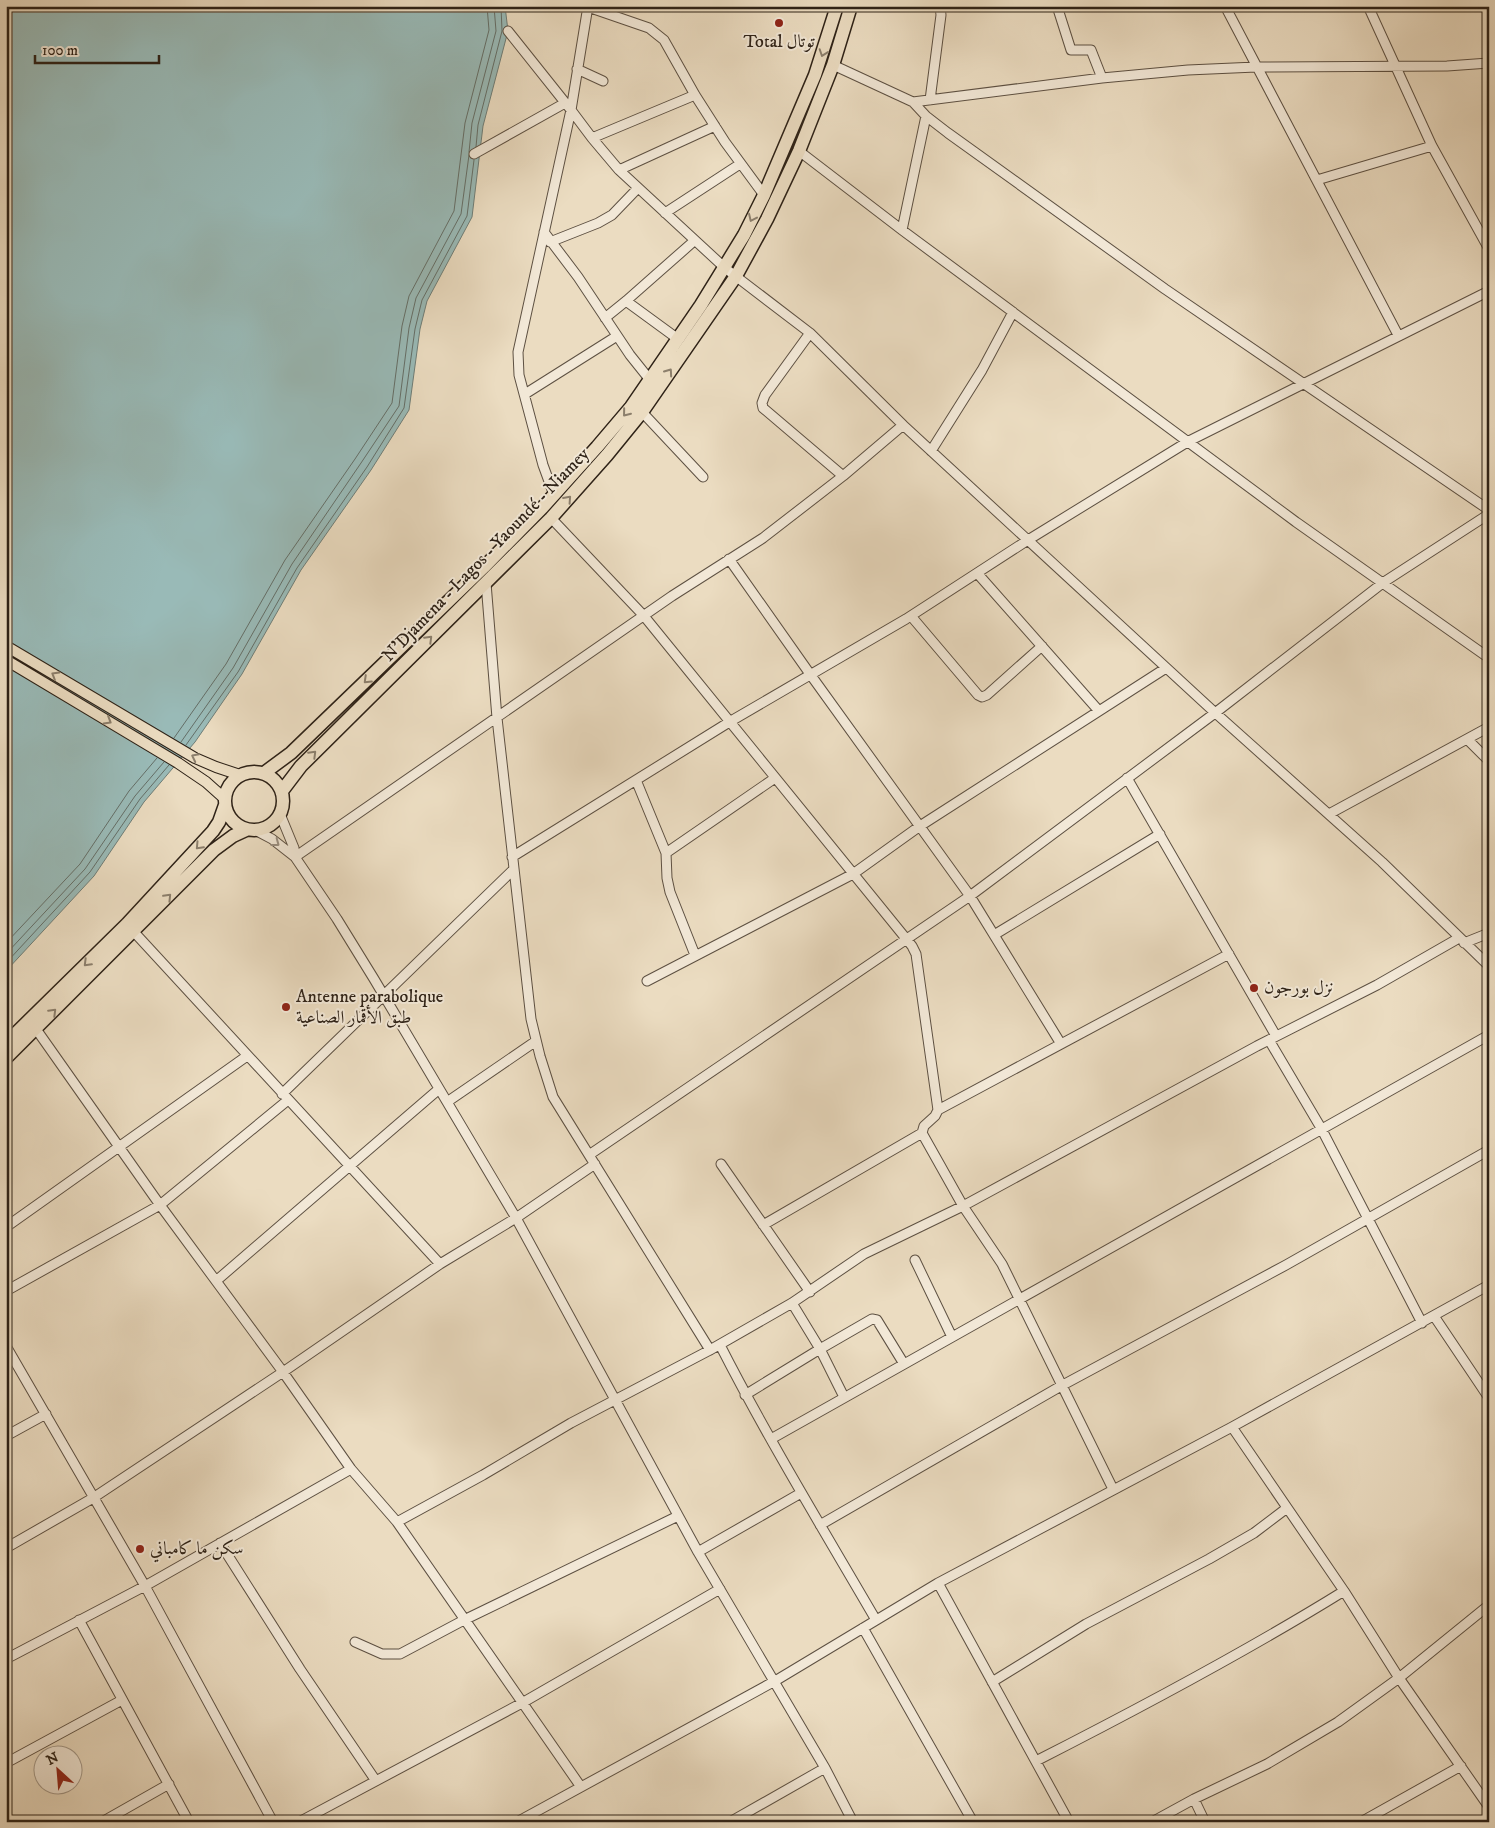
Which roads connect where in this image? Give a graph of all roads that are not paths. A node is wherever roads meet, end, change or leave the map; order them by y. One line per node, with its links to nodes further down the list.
1 (837, 6): 30 (highway, N'Djamena - Lagos - Yaoundé - Niamey, one-way to 30)
2 (851, 6): 10 (highway, N'Djamena - Lagos - Yaoundé - Niamey)
3 (940, 6): 17 (street)
4 (1057, 6): 14 (street)
5 (1225, 6): 11 (street)
6 (1368, 6): 12 (street)
7 (588, 7): 13 (street); 16 (street)
8 (508, 31): 19 (street)
9 (1489, 63): 12 (street)
10 (833, 66): 18 (street); 24 (highway, N'Djamena - Lagos - Yaoundé - Niamey)
11 (1256, 67): 12 (street); 14 (street); 28 (street)
12 (1396, 67): 23 (street)
13 (577, 69): 15 (street); 19 (street)
14 (1102, 78): 17 (street)
15 (603, 81)
16 (694, 95): 21 (street); 22 (street)
17 (930, 100): 18 (street)
18 (913, 102): 20 (street)
19 (568, 107): 22 (street); 25 (street); 33 (street)
20 (926, 116): 32 (street); 47 (street)
21 (715, 126): 26 (street); 27 (street)
22 (592, 138): 27 (street)
23 (1432, 146): 28 (street); 36 (street)
24 (799, 151): 32 (street); 37 (highway, N'Djamena - Lagos - Yaoundé - Niamey)
25 (474, 154)
26 (740, 164): 30 (street); 31 (street)
27 (619, 170): 29 (street)
28 (1317, 180): 43 (street)
29 (638, 188): 31 (street); 35 (street)
30 (764, 195): 37 (highway, N'Djamena - Lagos - Yaoundé - Niamey, one-way to 37)
31 (665, 213): 34 (street)
32 (902, 230): 40 (street)
33 (544, 232): 35 (street); 48 (street)
34 (694, 241): 37 (street); 39 (street)
35 (550, 242): 41 (street)
36 (1489, 249)
37 (730, 272): 42 (street); 45 (highway, N'Djamena - Lagos - Yaoundé - Niamey); 49 (highway, N'Djamena - Lagos - Yaoundé - Niamey, one-way to 37)
38 (1489, 291): 43 (street)
39 (626, 301): 41 (street); 45 (street)
40 (1013, 312): 51 (street); 52 (street)
41 (604, 318): 44 (street)
42 (810, 333): 50 (street); 53 (street)
43 (1398, 335): 47 (street)
44 (617, 336): 46 (street); 48 (street)
45 (678, 340): 46 (highway, N'Djamena - Lagos - Yaoundé - Niamey)
46 (650, 380): 55 (highway, N'Djamena - Lagos - Yaoundé - Niamey, one-way to 55)
47 (1303, 384): 51 (street); 56 (street)
48 (525, 394): 55 (street)
49 (642, 412): 54 (street); 58 (highway, N'Djamena - Lagos - Yaoundé - Niamey, one-way to 49)
50 (903, 425): 52 (street); 53 (street)
51 (1189, 441): 59 (street); 63 (street)
52 (931, 451): 59 (street)
53 (843, 476): 60 (street)
54 (703, 477)
55 (554, 495): 79 (highway, N'Djamena - Lagos - Yaoundé - Niamey, one-way to 79)
56 (1489, 510)
57 (1489, 514): 63 (street)
58 (551, 518): 62 (highway, N'Djamena - Lagos - Yaoundé - Niamey); 64 (street)
59 (1028, 540): 61 (street); 70 (street)
60 (729, 559): 64 (street); 71 (street)
61 (977, 573): 65 (street); 67 (street)
62 (486, 582): 74 (street); 84 (highway, N'Djamena - Lagos - Yaoundé - Niamey, one-way to 62)
63 (1384, 582): 68 (street); 73 (street)
64 (644, 616): 74 (street); 75 (street)
65 (911, 616): 67 (street); 71 (street)
66 (6, 646): 80 (main road, one-way to 66)
67 (1042, 646): 72 (street)
68 (1489, 658)
69 (6, 660): 85 (main road, one-way to 85)
70 (1166, 668): 72 (street); 73 (street)
71 (810, 674): 75 (street); 88 (street)
72 (1098, 711): 88 (street)
73 (1215, 713): 82 (street); 87 (street)
74 (497, 718): 92 (street); 93 (street)
75 (731, 721): 81 (street); 83 (street)
76 (1489, 727): 77 (street)
77 (1467, 739): 78 (street); 87 (street)
78 (1489, 761)
79 (264, 773): 80 (highway); 84 (highway)
80 (240, 775): 85 (highway)
81 (775, 778): 91 (street); 95 (street)
82 (1127, 778): 90 (street); 96 (street)
83 (636, 780): 91 (street); 93 (street)
84 (282, 791): 86 (highway)
85 (225, 802): 89 (highway); 111 (highway, one-way to 111)
86 (280, 814): 89 (highway); 92 (street)
87 (1329, 814): 101 (street)
88 (920, 826): 95 (street); 96 (street)
89 (251, 830): 92 (street, one-way to 92); 97 (highway, one-way to 89)
90 (1160, 834): 99 (street); 102 (street)
91 (666, 853): 103 (street)
92 (295, 857): 106 (street)
93 (512, 857): 94 (street)
94 (514, 869): 106 (street); 110 (street)
95 (853, 874): 100 (street); 103 (street)
96 (970, 896): 99 (street); 100 (street)
97 (134, 932): 107 (highway, one-way to 97); 113 (street)
98 (1489, 934): 101 (street)
99 (994, 935): 112 (street)
100 (907, 939): 118 (street); 123 (street)
101 (1462, 941): 104 (street); 109 (street)
102 (1229, 954): 109 (street); 112 (street)
103 (695, 955): 105 (street)
104 (1489, 966)
105 (647, 981)
106 (383, 996): 115 (street); 116 (street)
107 (36, 1029): 114 (highway); 121 (street)
108 (1489, 1034): 119 (street)
109 (1272, 1038): 119 (street); 128 (street)
110 (536, 1041): 117 (street); 123 (street)
111 (6, 1043)
112 (1061, 1044): 118 (street)
113 (247, 1056): 116 (street); 121 (street)
114 (6, 1058)
115 (439, 1089): 117 (street); 126 (street)
116 (285, 1097): 126 (street); 127 (street)
117 (447, 1102): 129 (street)
118 (938, 1110): 120 (street)
119 (1320, 1128): 130 (street); 139 (street)
120 (922, 1133): 128 (street); 131 (street)
121 (120, 1147): 127 (street); 132 (street)
122 (1489, 1150): 130 (street)
123 (589, 1155): 124 (street)
124 (595, 1164): 129 (street); 147 (street)
125 (721, 1164): 131 (street)
126 (350, 1166): 134 (street); 135 (street)
127 (160, 1205): 135 (street); 137 (street)
128 (963, 1206): 138 (street); 139 (street)
129 (516, 1218): 134 (street); 154 (street)
130 (1369, 1218): 142 (street); 150 (street)
131 (763, 1225): 138 (street)
132 (6, 1227)
133 (915, 1260): 143 (street)
134 (440, 1264): 149 (street)
135 (216, 1281): 149 (street)
136 (1489, 1285): 141 (street)
137 (6, 1291)
138 (810, 1292): 140 (street)
139 (1019, 1299): 143 (street); 150 (street)
140 (792, 1303): 144 (street); 146 (street)
141 (1434, 1316): 142 (street); 153 (street)
142 (1422, 1323): 156 (street)
143 (952, 1336): 148 (street)
144 (720, 1344): 147 (street); 151 (street)
145 (6, 1346): 155 (street)
146 (820, 1349): 148 (street); 151 (street); 152 (street)
147 (710, 1350): 154 (street)
148 (904, 1364): 152 (street)
149 (283, 1372): 159 (street); 162 (street)
150 (1062, 1386): 160 (street); 166 (street)
151 (745, 1394): 158 (street)
152 (844, 1397): 158 (street)
153 (1489, 1398)
154 (615, 1401): 164 (street); 165 (street)
155 (46, 1414): 157 (street); 162 (street)
156 (1232, 1427): 160 (street); 163 (street)
157 (6, 1436)
158 (770, 1439): 161 (street)
159 (351, 1469): 165 (street); 167 (street)
160 (1113, 1489): 170 (street)
161 (802, 1493): 166 (street); 169 (street)
162 (93, 1498): 168 (street); 171 (street)
163 (1287, 1508): 173 (street); 183 (street)
164 (678, 1516): 169 (street); 176 (street)
165 (397, 1522): 176 (street)
166 (820, 1525): 177 (street)
167 (220, 1543): 171 (street); 190 (street)
168 (6, 1548)
169 (698, 1552): 172 (street)
170 (938, 1583): 177 (street); 183 (street)
171 (145, 1586): 175 (street); 197 (street)
172 (720, 1589): 182 (street); 185 (street)
173 (1344, 1591): 181 (street); 186 (street)
174 (1489, 1605): 181 (street)
175 (79, 1620): 180 (street); 184 (street)
176 (464, 1620): 179 (street); 185 (street)
177 (876, 1620): 178 (street)
178 (863, 1628): 182 (street); 202 (street)
179 (355, 1642)
180 (6, 1659)
181 (1399, 1678): 188 (street); 193 (street)
182 (775, 1681): 189 (street); 192 (street)
183 (992, 1682): 186 (street)
184 (122, 1700): 187 (street); 191 (street)
185 (522, 1703): 190 (street); 192 (street)
186 (1036, 1761): 203 (street)
187 (6, 1763)
188 (1461, 1766): 194 (street); 206 (street)
189 (825, 1768): 200 (street); 201 (street)
190 (376, 1781): 198 (street)
191 (169, 1784): 195 (street); 196 (street)
192 (582, 1786): 199 (street)
193 (1194, 1798): 204 (street); 205 (street)
194 (1489, 1807)
195 (102, 1822)
196 (189, 1822)
197 (273, 1822)
198 (299, 1822)
199 (517, 1822)
200 (730, 1822)
201 (853, 1822)
202 (973, 1822)
203 (1069, 1822)
204 (1152, 1822)
205 (1205, 1822)
206 (1361, 1822)

